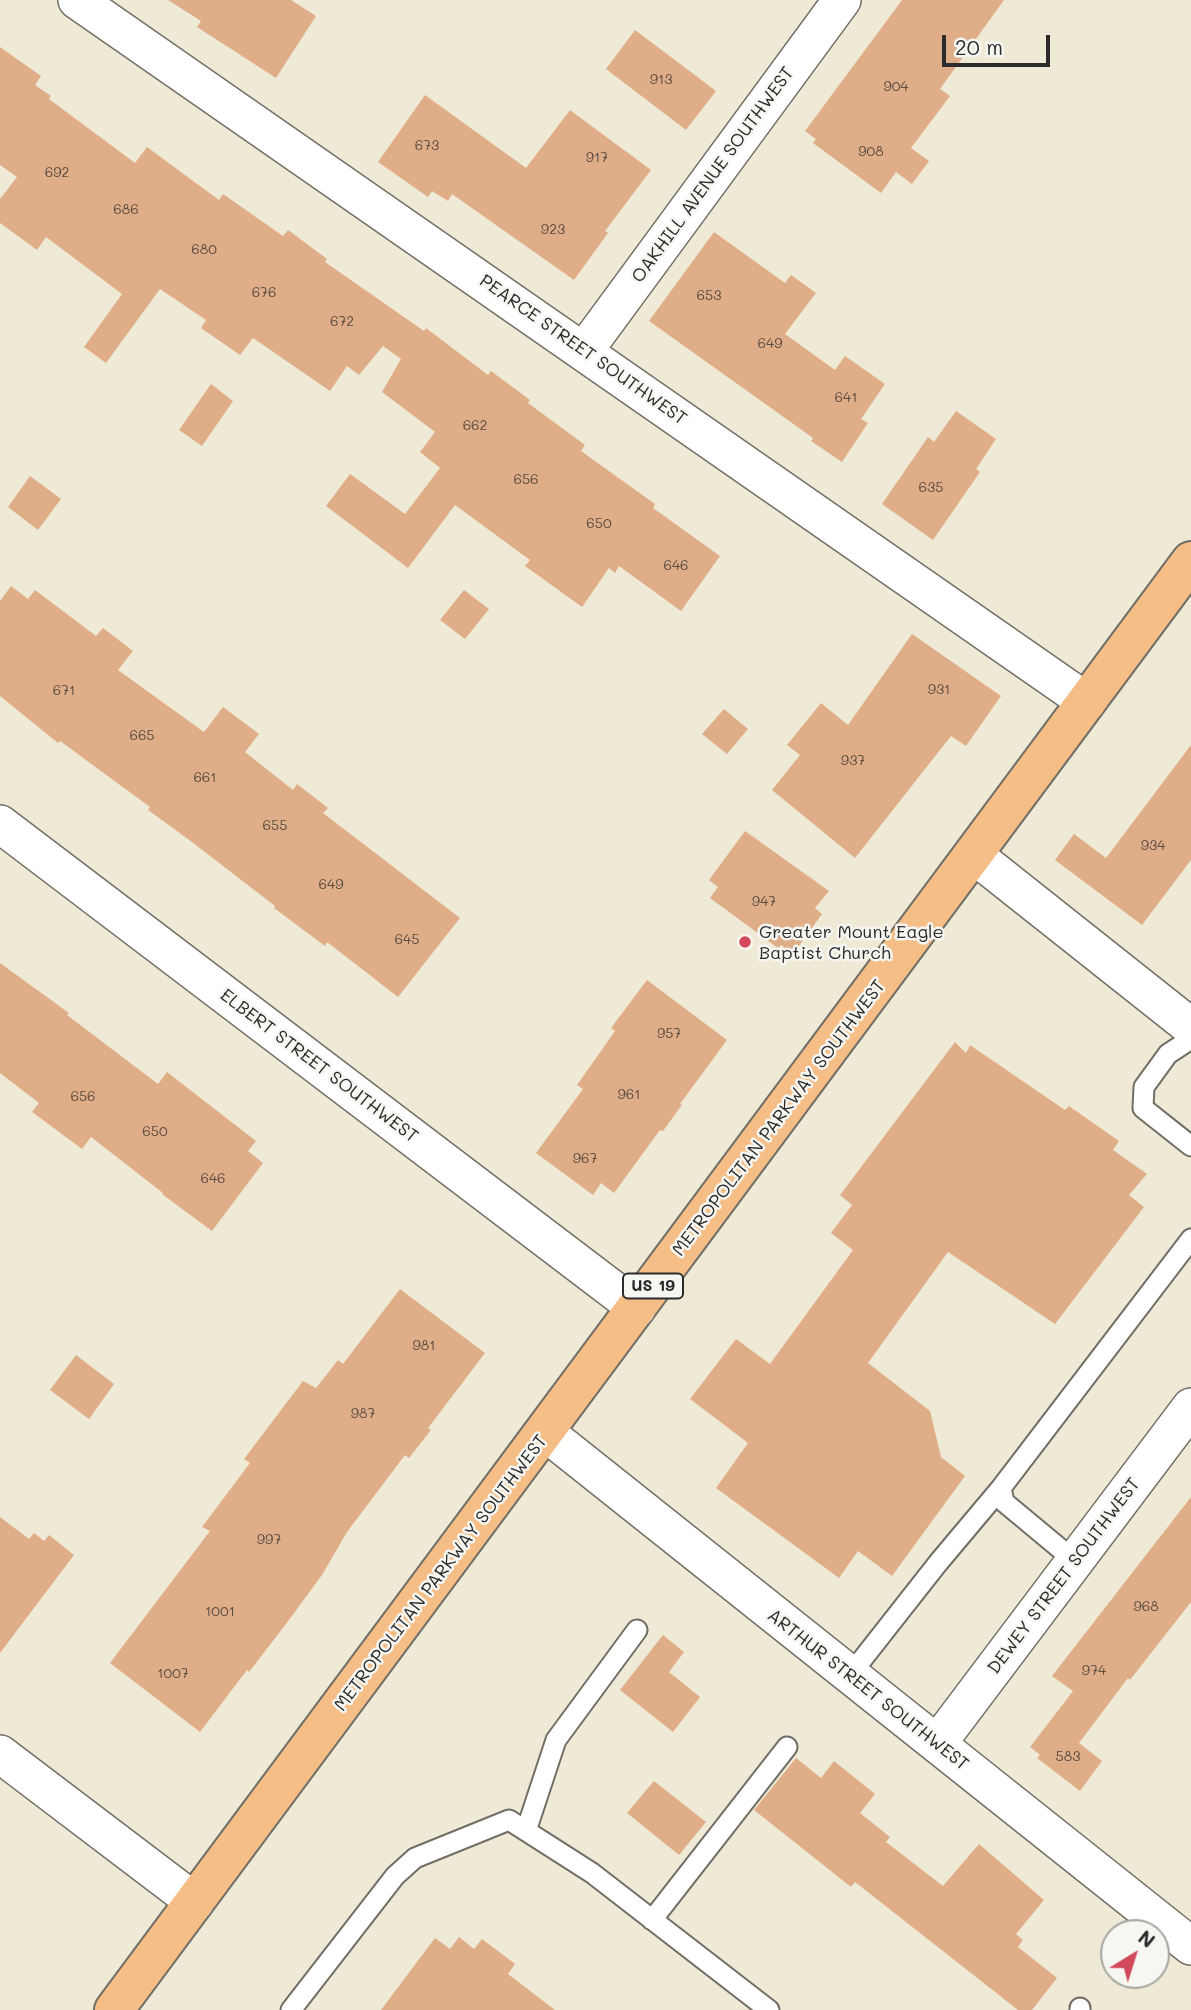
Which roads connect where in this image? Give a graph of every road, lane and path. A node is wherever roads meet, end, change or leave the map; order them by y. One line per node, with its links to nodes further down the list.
1 (842, 0): 3 (street, OAKHILL AVENUE SOUTHWEST)
2 (91, 3): 3 (street, PEARCE STREET SOUTHWEST)
3 (584, 351): 5 (street, PEARCE STREET SOUTHWEST)
4 (1191, 561): 5 (main road, METROPOLITAN PARKWAY SOUTHWEST / US 19)
5 (1087, 702): 7 (main road, METROPOLITAN PARKWAY SOUTHWEST / US 19)
6 (0, 824): 12 (street, ELBERT STREET SOUTHWEST)
7 (974, 855): 8 (street); 12 (main road, METROPOLITAN PARKWAY SOUTHWEST / US 19)
8 (1191, 1027)
9 (1191, 1039): 10 (lane)
10 (1191, 1146)
11 (1191, 1239): 15 (lane)
12 (637, 1308): 14 (main road, METROPOLITAN PARKWAY SOUTHWEST / US 19)
13 (1191, 1407): 16 (street, DEWEY STREET SOUTHWEST)
14 (545, 1432): 18 (street, ARTHUR STREET SOUTHWEST); 23 (main road, METROPOLITAN PARKWAY SOUTHWEST / US 19)
15 (1001, 1488): 16 (lane); 18 (lane)
16 (1075, 1561): 19 (street, DEWEY STREET SOUTHWEST)
17 (637, 1630): 22 (lane)
18 (850, 1675): 19 (street, ARTHUR STREET SOUTHWEST)
19 (937, 1744): 25 (street, ARTHUR STREET SOUTHWEST)
20 (787, 1747): 24 (lane)
21 (0, 1754): 23 (street)
22 (527, 1831): 24 (lane); 27 (lane)
23 (195, 1902): 26 (main road, METROPOLITAN PARKWAY SOUTHWEST / US 19)
24 (652, 1920): 28 (lane)
25 (1191, 1946)
26 (114, 2010)
27 (292, 2010)
28 (769, 2010)

